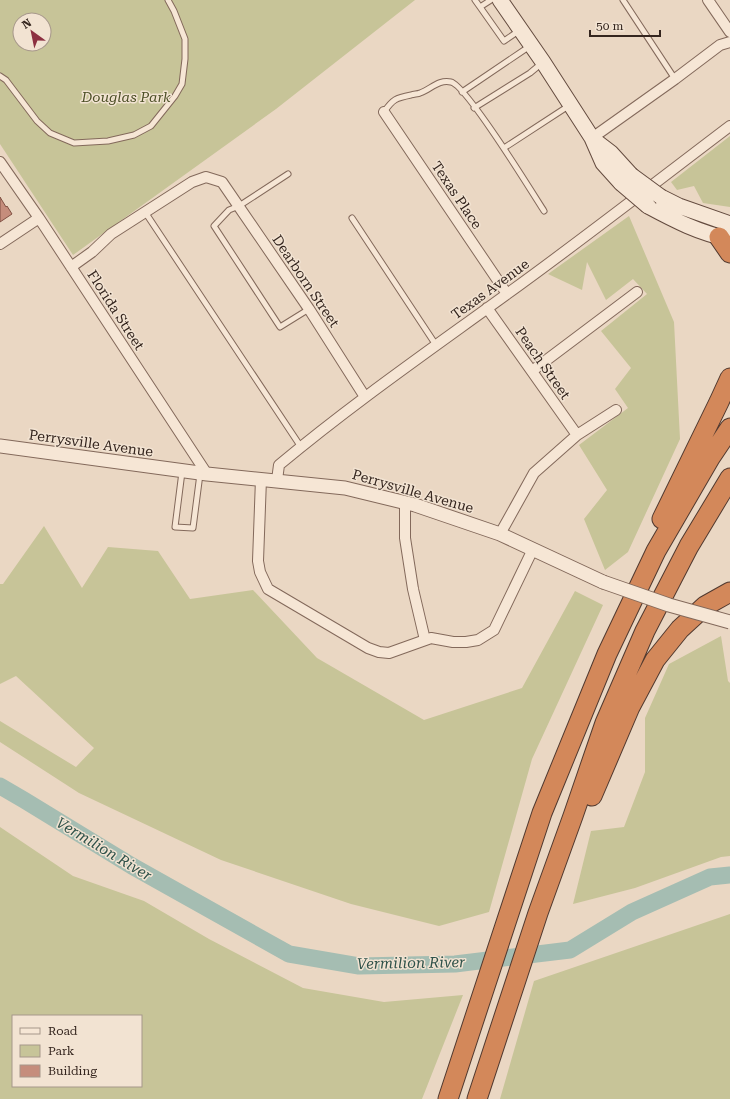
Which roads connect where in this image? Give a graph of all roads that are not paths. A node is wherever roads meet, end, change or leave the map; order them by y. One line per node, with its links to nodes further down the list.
1 (168, 0): 13 (lane)
2 (475, 0): 7 (lane)
3 (491, 0): 7 (lane)
4 (500, 0): 8 (main road)
5 (623, 0): 14 (lane)
6 (708, 0): 9 (street)
7 (480, 7): 8 (lane)
8 (520, 30): 11 (main road)
9 (730, 32)
10 (730, 42): 14 (street)
11 (531, 45): 12 (main road); 15 (lane)
12 (543, 62): 16 (main road); 17 (lane)
13 (0, 76)
14 (675, 79): 20 (street)
15 (462, 92): 17 (lane); 18 (lane)
16 (570, 104): 20 (main road); 21 (lane)
17 (474, 108): 21 (lane)
18 (384, 112): 35 (street, Texas Place)
19 (730, 126): 35 (street, Texas Avenue)
20 (592, 138): 24 (main road)
21 (504, 148): 26 (lane)
22 (0, 162): 28 (street, Florida Street)
23 (288, 174): 25 (lane)
24 (626, 179): 30 (main road, bridge); 30 (main road, bridge)
25 (240, 206): 27 (street, Dearborn Street); 37 (street, Dearborn Street); 37 (lane)
26 (544, 211)
27 (144, 212): 33 (street); 46 (lane)
28 (39, 218): 31 (street); 33 (street, Florida Street)
29 (352, 218): 38 (lane)
30 (726, 233): 32 (highway)
31 (0, 244)
32 (730, 253)
33 (71, 267): 48 (street, Florida Street)
34 (637, 292): 39 (street)
35 (507, 294): 36 (street, Texas Avenue)
36 (487, 308): 38 (street, Texas Avenue); 39 (street, Peach Street)
37 (309, 309): 41 (street, Dearborn Street)
38 (436, 345): 41 (street, Texas Avenue)
39 (532, 371): 44 (street, Peach Street)
40 (730, 378): 58 (highway)
41 (365, 397): 46 (street, Texas Avenue)
42 (616, 410): 44 (street)
43 (730, 428): 58 (highway)
44 (577, 435): 53 (street)
45 (0, 446): 47 (street, Perrysville Avenue)
46 (301, 447): 51 (street, Texas Avenue)
47 (182, 471): 48 (street, Perrysville Avenue); 48 (lane)
48 (204, 474): 50 (street, Perrysville Avenue)
49 (730, 478): 59 (highway)
50 (260, 479): 51 (street, Perrysville Avenue); 57 (street)
51 (277, 480): 52 (street, Perrysville Avenue)
52 (405, 503): 53 (street, Perrysville Avenue); 57 (street)
53 (500, 534): 54 (street, Perrysville Avenue)
54 (533, 549): 56 (street, Perrysville Avenue, bridge); 57 (street)
55 (730, 592): 59 (highway)
56 (730, 622)
57 (425, 640)
58 (542, 814): 60 (highway)
59 (578, 816): 61 (highway)
60 (450, 1095)
61 (478, 1098)

